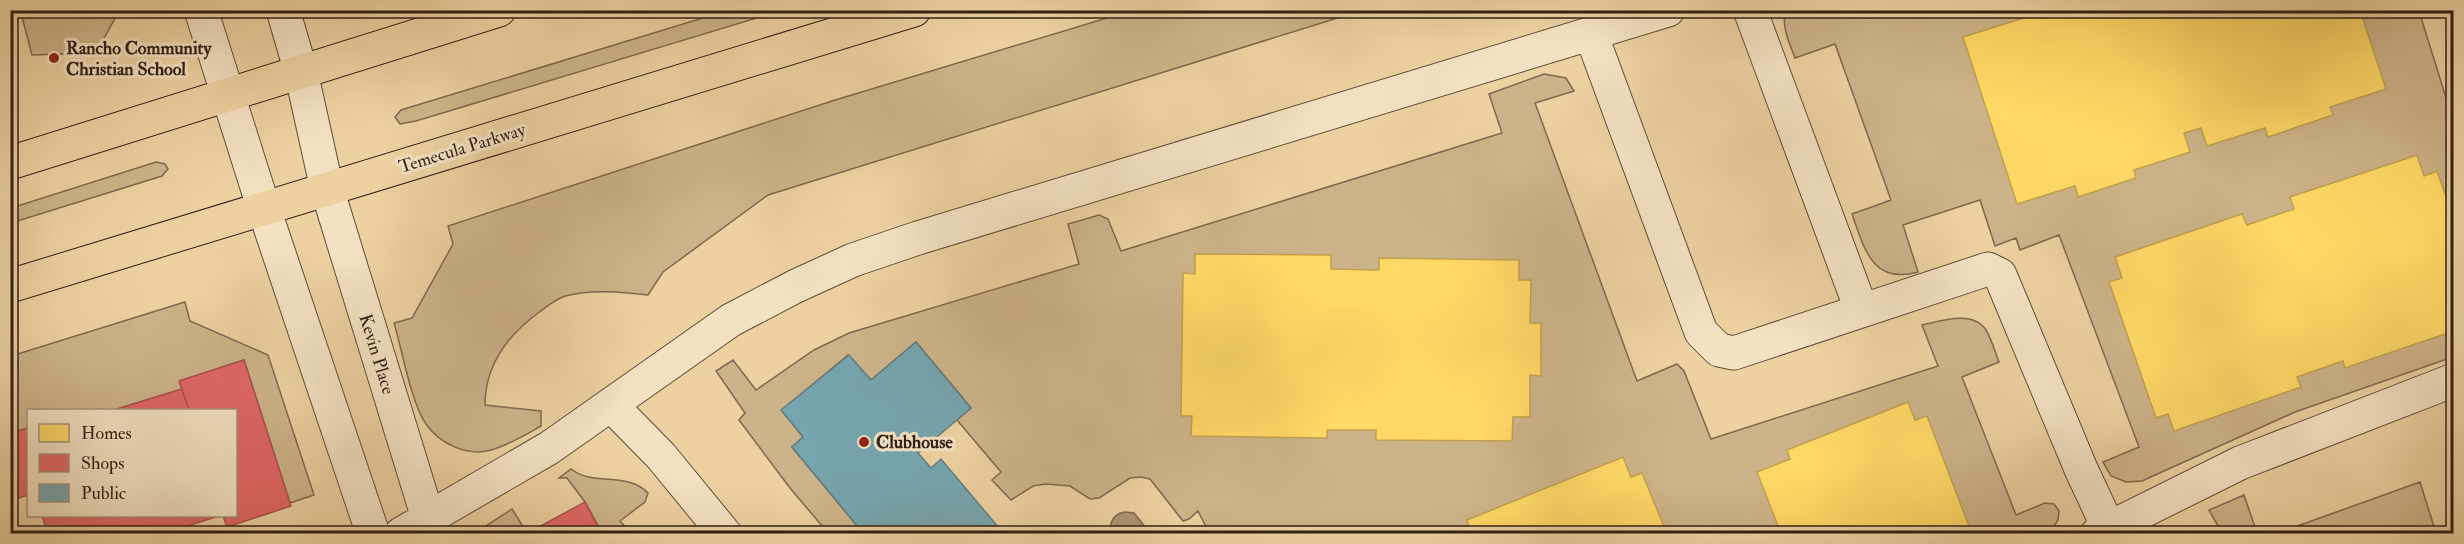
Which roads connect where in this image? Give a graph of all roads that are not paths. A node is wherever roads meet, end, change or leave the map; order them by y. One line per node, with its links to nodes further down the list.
1 (201, 10): 9 (street)
2 (283, 10): 8 (street, Kevin Place)
3 (499, 10): 8 (main road)
4 (914, 10): 11 (main road, Temecula Parkway)
5 (1668, 10): 7 (street)
6 (1750, 10): 14 (street)
7 (1591, 34): 14 (street); 16 (street)
8 (301, 72): 9 (main road); 11 (street, Kevin Place)
9 (228, 95): 10 (main road); 12 (street)
10 (10, 163)
11 (327, 189): 12 (main road, Temecula Parkway); 17 (street, Kevin Place)
12 (264, 209): 13 (main road, Temecula Parkway); 19 (street)
13 (10, 286)
14 (1861, 309): 18 (street)
15 (2454, 380): 18 (street)
16 (611, 405): 17 (street); 20 (street)
17 (415, 526)
18 (2102, 530)
19 (373, 534)
20 (725, 534)

